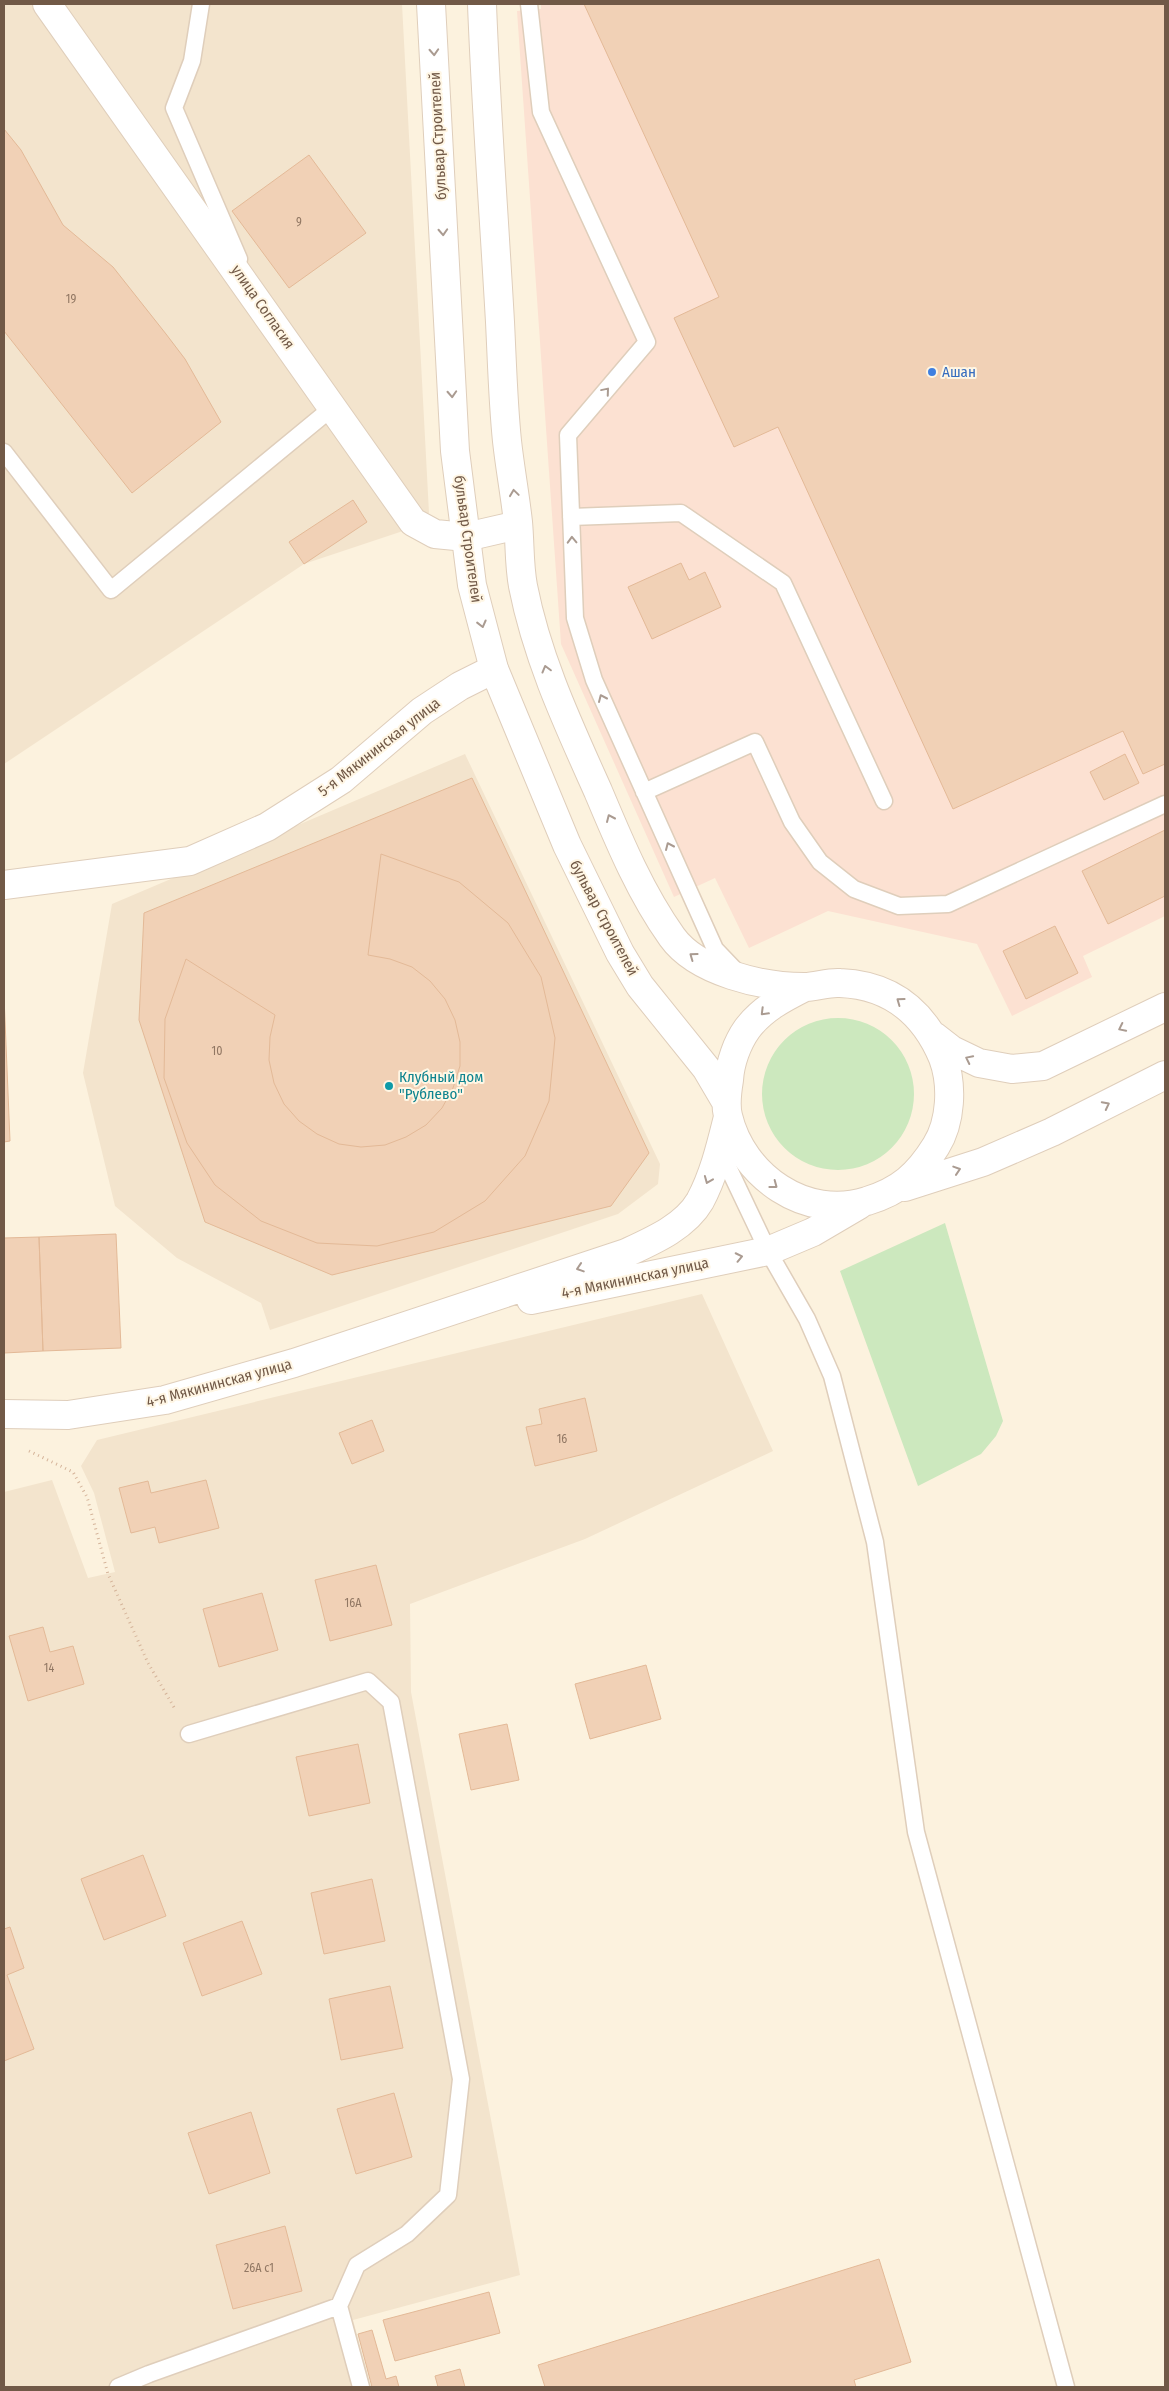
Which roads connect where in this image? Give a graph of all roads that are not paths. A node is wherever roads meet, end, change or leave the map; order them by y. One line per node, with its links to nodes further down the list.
1 (47, 4): 6 (street, улица Согласия)
2 (202, 4): 6 (lane)
3 (431, 4): 11 (street, бульвар Строителей, one-way to 11)
4 (482, 4): 10 (street, бульвар Строителей, one-way to 4)
5 (529, 4): 9 (lane, one-way to 5)
6 (254, 294): 7 (street, улица Согласия)
7 (333, 407): 8 (lane); 11 (street, улица Согласия)
8 (4, 452)
9 (571, 518): 13 (lane, one-way to 9); 14 (lane)
10 (518, 525): 11 (street, улица Согласия); 17 (street, бульвар Строителей, one-way to 10)
11 (466, 537): 12 (street, бульвар Строителей, one-way to 12)
12 (494, 669): 16 (street, 5-я Мякининская улица); 22 (street, бульвар Строителей)
13 (644, 792): 15 (lane); 17 (lane, one-way to 13)
14 (884, 801)
15 (1165, 804)
16 (4, 885)
17 (746, 980): 18 (street, бульвар Строителей)
18 (805, 987): 20 (street, бульвар Строителей, one-way to 18); 22 (street, бульвар Строителей, one-way to 22)
19 (1165, 1006): 20 (street, one-way to 20)
20 (934, 1036): 24 (street, бульвар Строителей)
21 (1165, 1075): 24 (street, one-way to 21)
22 (727, 1110): 23 (street, 4-я Мякининская улица); 25 (street, бульвар Строителей, one-way to 25)
23 (720, 1150): 26 (lane); 27 (street, 4-я Мякининская улица, one-way to 27)
24 (894, 1191): 25 (street, бульвар Строителей)
25 (862, 1203): 26 (street, 4-я Мякининская улица)
26 (768, 1251): 27 (street, 4-я Мякининская улица, one-way to 26); 33 (lane)
27 (400, 1327): 28 (street, 4-я Мякининская улица)
28 (4, 1414)
29 (189, 1734): 30 (lane)
30 (339, 2306): 31 (lane); 32 (lane)
31 (118, 2387)
32 (361, 2387)
33 (1066, 2387)

